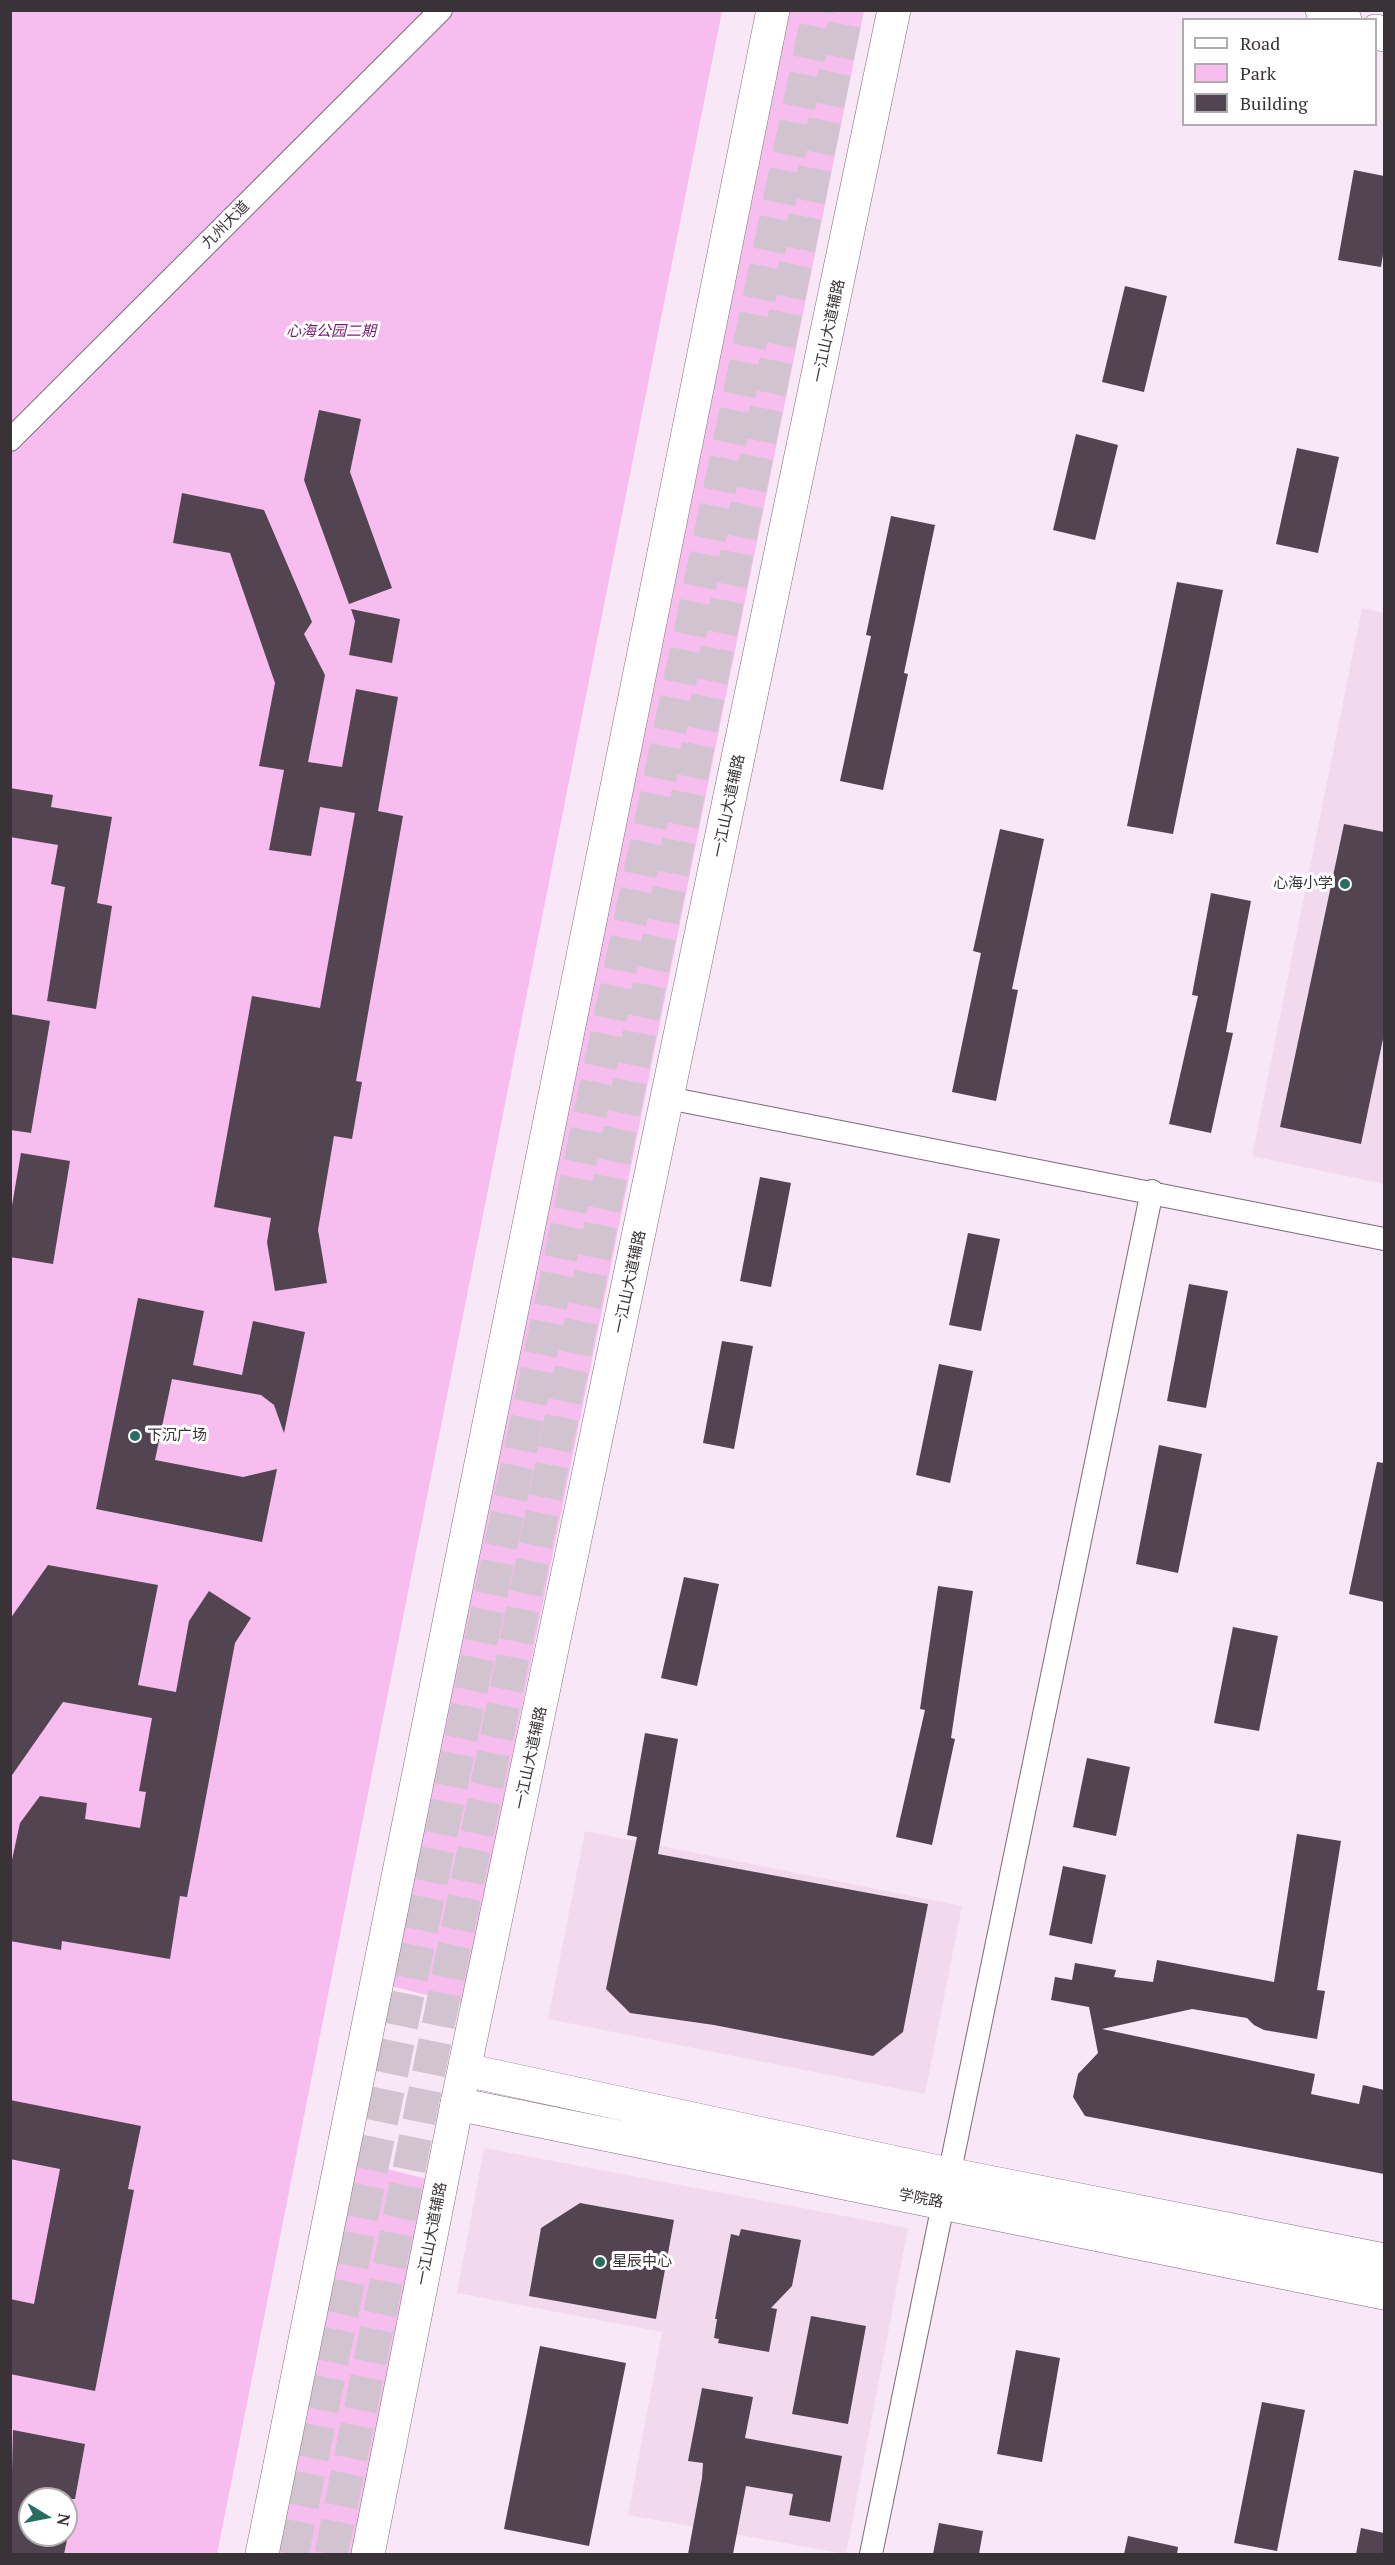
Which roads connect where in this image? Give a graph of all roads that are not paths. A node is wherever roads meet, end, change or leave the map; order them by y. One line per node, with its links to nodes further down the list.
1 (441, 10): 8 (street, 九州大道)
2 (773, 10): 17 (main road)
3 (894, 10): 7 (main road, 一江山大道辅路)
4 (909, 10): 7 (main road)
5 (1322, 10): 6 (main road)
6 (1340, 18)
7 (849, 232): 9 (main road, 一江山大道辅路)
8 (10, 440)
9 (668, 1098): 10 (street); 12 (main road, 一江山大道辅路)
10 (1152, 1191): 11 (street); 14 (street)
11 (1384, 1239)
12 (466, 2070): 13 (main road, 一江山大道辅路); 14 (main road, 学院路)
13 (457, 2104): 14 (main road, 学院路); 18 (main road, 一江山大道辅路)
14 (946, 2188): 15 (main road, 学院路); 16 (main road, 学院路); 19 (street)
15 (1384, 2260)
16 (1384, 2293)
17 (262, 2554)
18 (369, 2554)
19 (871, 2554)

